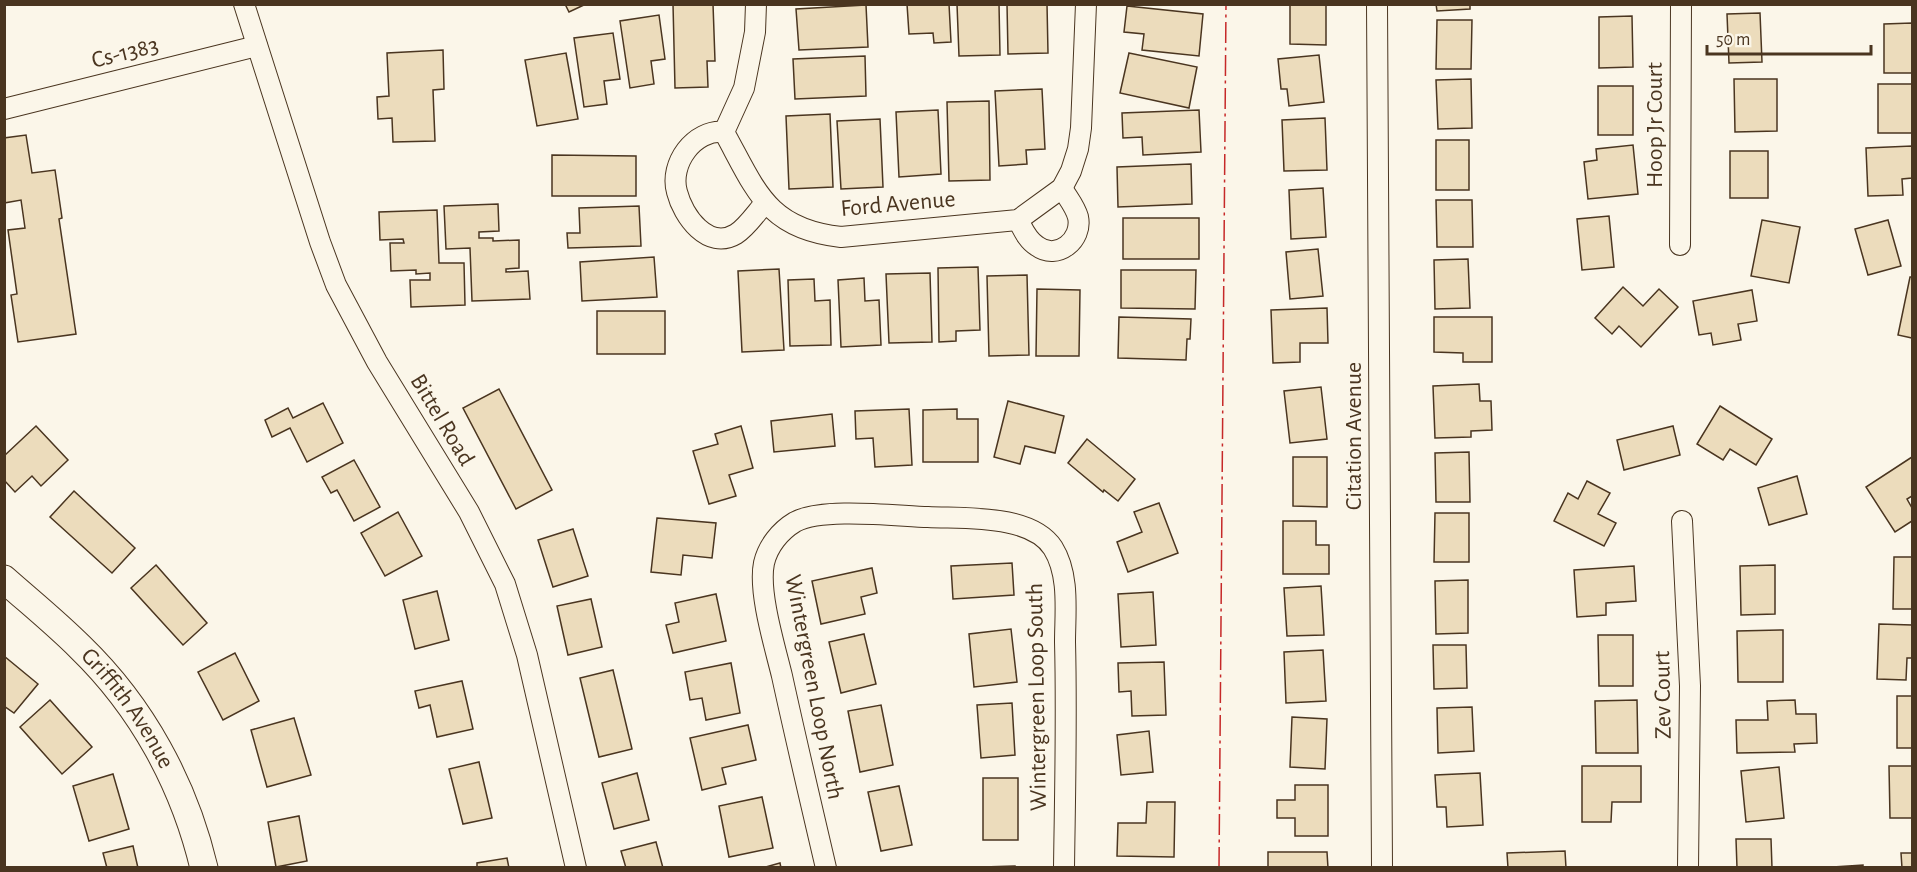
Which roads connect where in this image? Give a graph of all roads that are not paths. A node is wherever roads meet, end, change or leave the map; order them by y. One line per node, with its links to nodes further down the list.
1 (244, 4): 6 (street, Bittel Road)
2 (756, 4): 8 (street)
3 (1086, 4): 9 (street)
4 (1377, 4): 20 (street, Citation Avenue)
5 (1681, 4): 12 (street, Hoop Jr Court)
6 (257, 46): 7 (street, Cs-1383); 17 (street, Bittel Road)
7 (4, 110)
8 (724, 132): 10 (street, Ford Avenue); 10 (street)
9 (1062, 188): 11 (street); 11 (street)
10 (765, 203): 11 (street, Ford Avenue)
11 (1018, 220)
12 (1680, 245)
13 (897, 516): 18 (street, Wintergreen Loop North); 19 (street, Wintergreen Loop South)
14 (1682, 521): 21 (street, Zev Court)
15 (4, 579): 16 (street, Griffith Avenue)
16 (204, 867)
17 (576, 867)
18 (826, 867)
19 (1064, 867)
20 (1382, 867)
21 (1688, 867)

